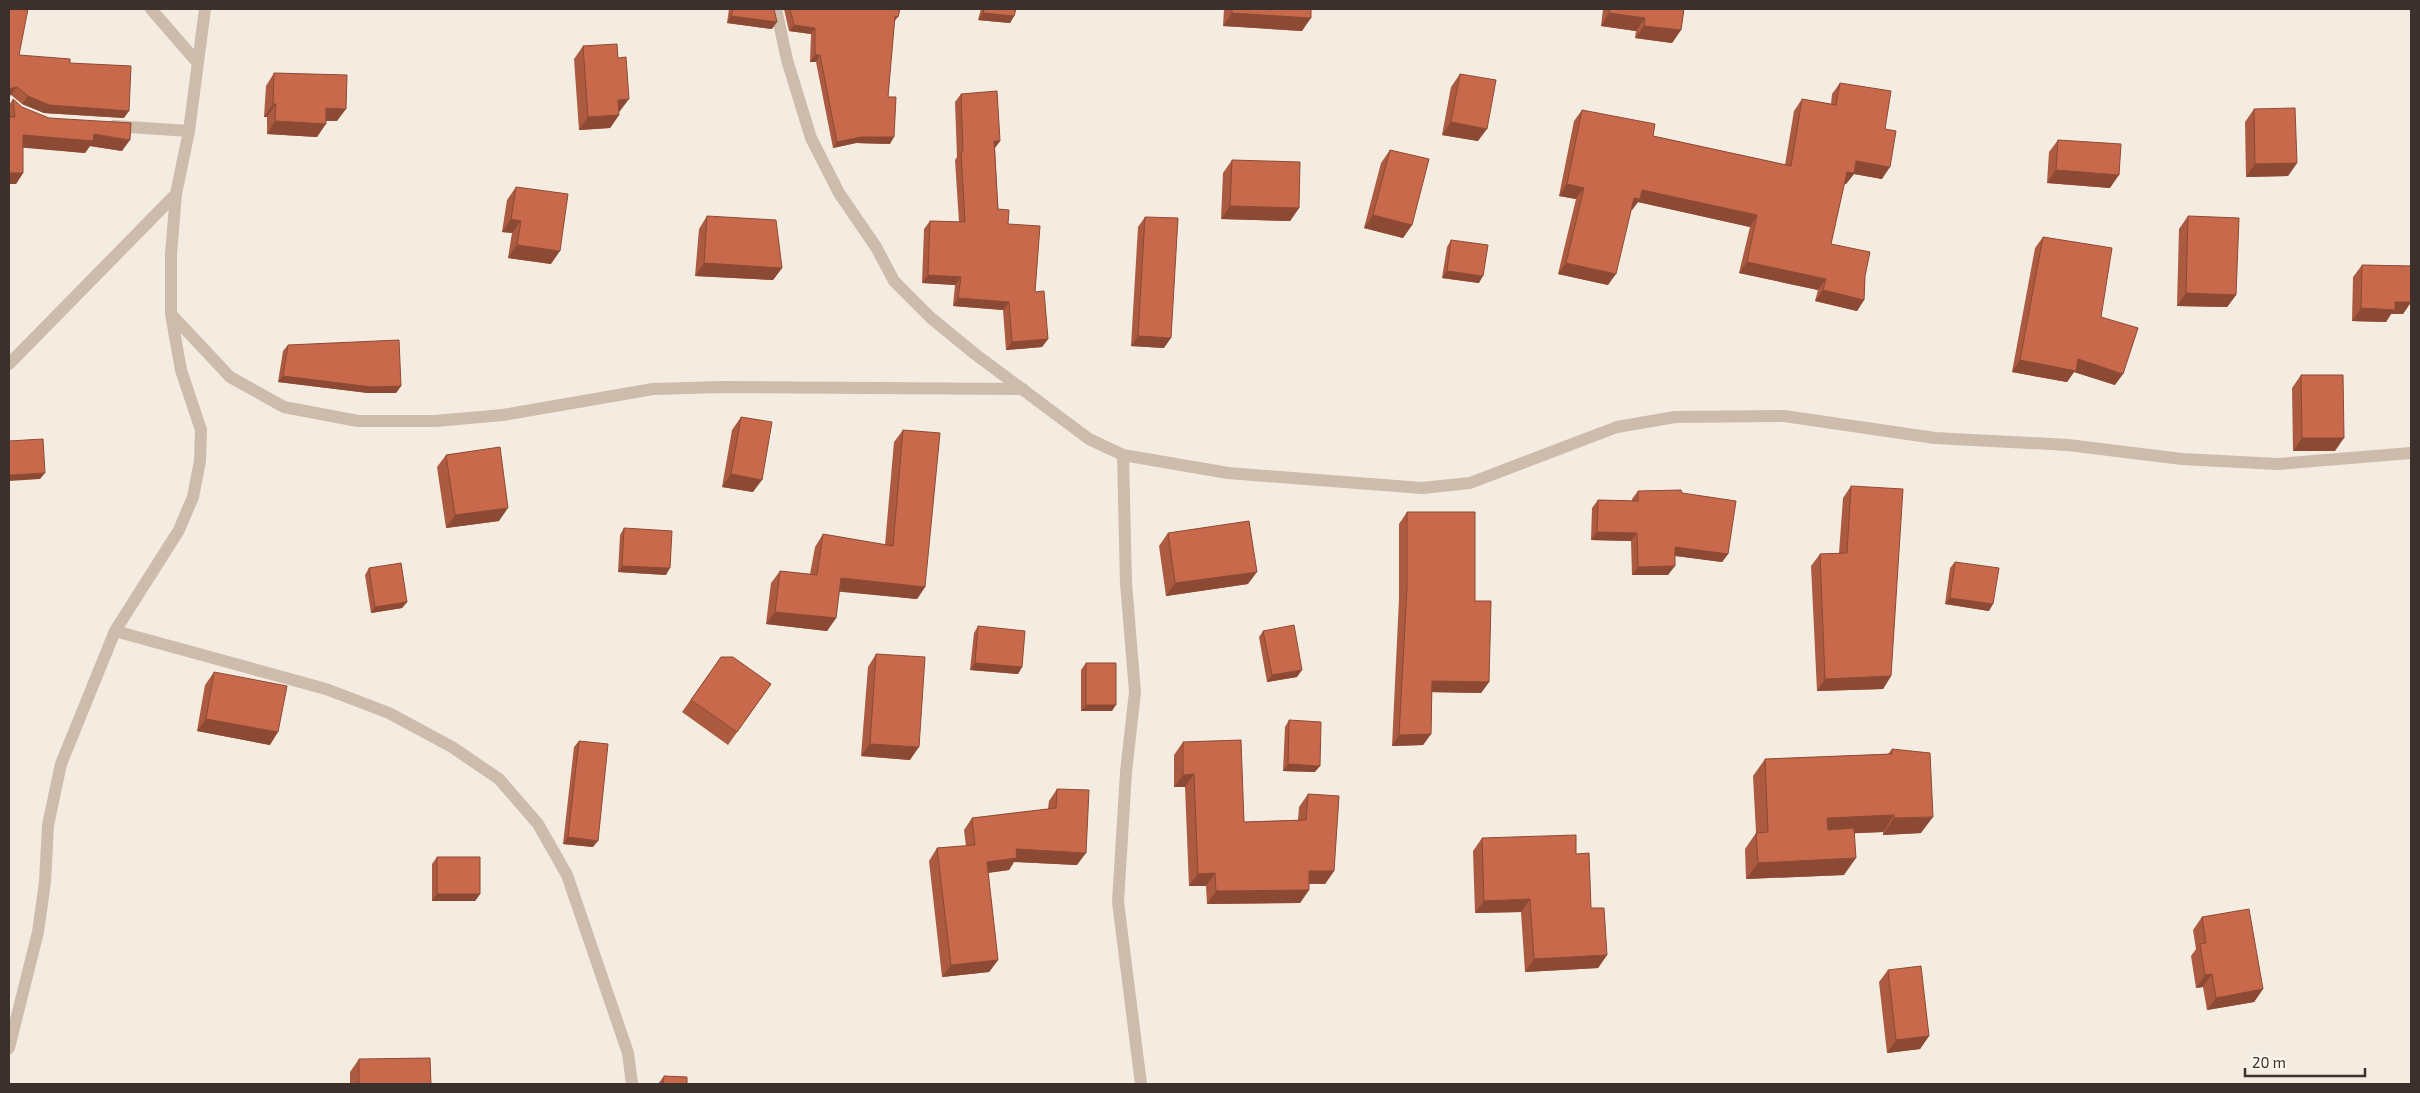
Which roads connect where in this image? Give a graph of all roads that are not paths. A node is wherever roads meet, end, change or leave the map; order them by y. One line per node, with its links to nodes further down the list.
1 (151, 9): 4 (street)
2 (205, 9): 4 (street)
3 (776, 9): 10 (street)
4 (198, 62): 6 (street)
5 (100, 125): 6 (street)
6 (189, 131): 7 (street)
7 (176, 194): 8 (street); 9 (street)
8 (170, 314): 10 (street); 13 (street)
9 (9, 364)
10 (1023, 389): 12 (street)
11 (2411, 453): 12 (street)
12 (1123, 455): 16 (street)
13 (115, 631): 14 (street); 15 (street)
14 (9, 1048)
15 (632, 1084)
16 (1141, 1084)

